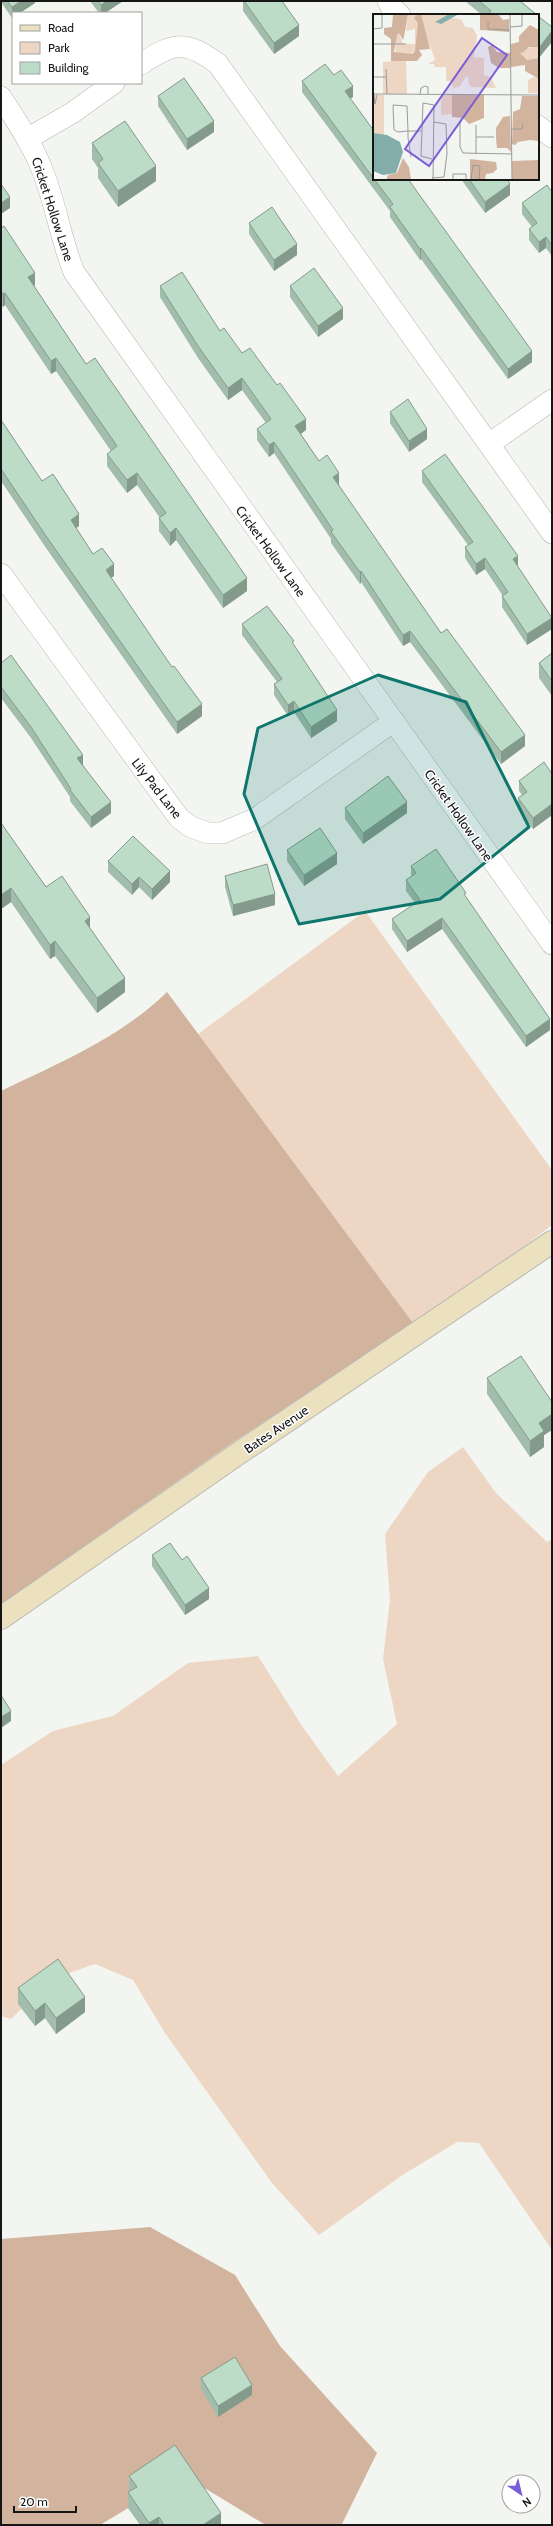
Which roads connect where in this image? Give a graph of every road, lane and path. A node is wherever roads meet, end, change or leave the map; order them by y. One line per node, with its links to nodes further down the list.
1 (388, 1): 2 (street)
2 (399, 14)
3 (142, 63): 10 (street)
4 (113, 84): 8 (street)
5 (1, 97): 8 (street, Cricket Hollow Lane)
6 (539, 127): 7 (street)
7 (552, 137)
8 (27, 139): 13 (street, Cricket Hollow Lane)
9 (552, 400): 10 (street)
10 (489, 444): 11 (street)
11 (552, 533)
12 (1, 574): 13 (street, Lily Pad Lane)
13 (394, 721): 14 (street, Cricket Hollow Lane)
14 (552, 944)
15 (552, 1242): 16 (street, Bates Avenue)
16 (1, 1618)

